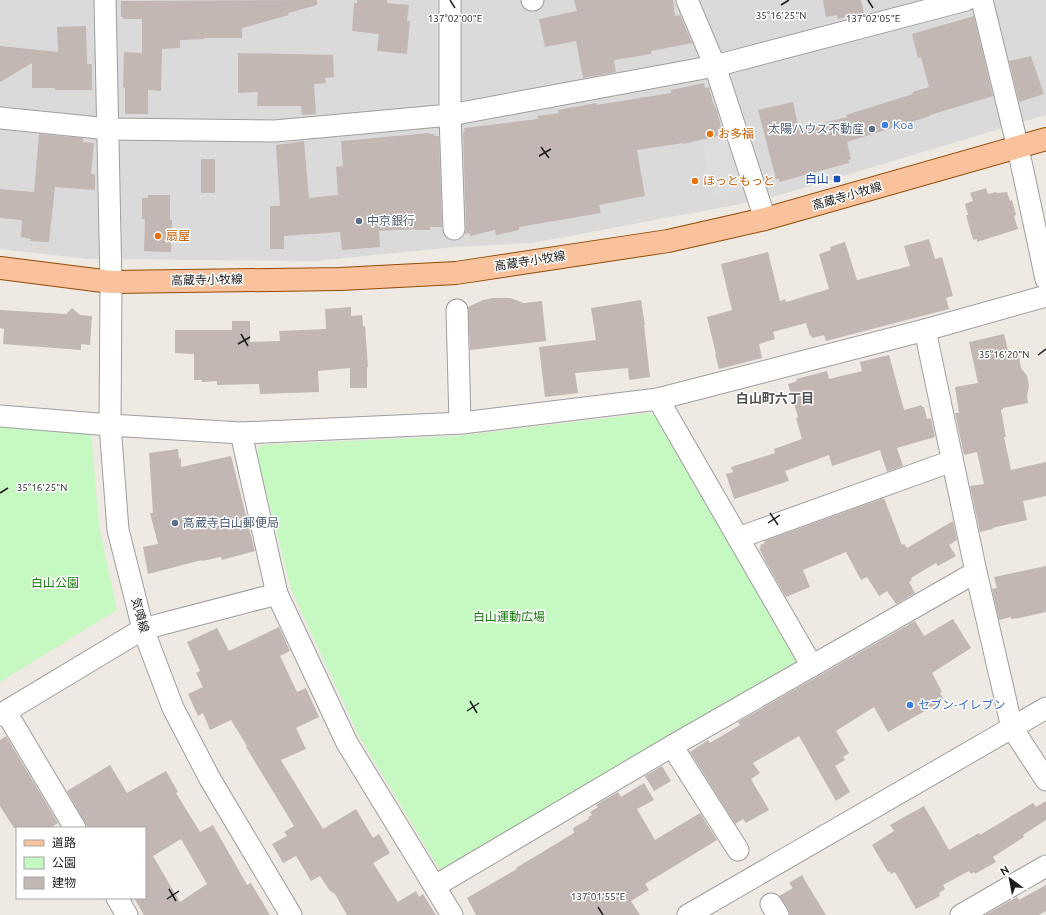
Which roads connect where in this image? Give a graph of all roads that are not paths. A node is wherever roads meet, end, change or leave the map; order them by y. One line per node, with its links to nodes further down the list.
1 (106, 0): 9 (street, 気噴線)
2 (450, 0): 7 (street)
3 (687, 0): 6 (street)
4 (966, 0): 6 (street)
5 (982, 0): 11 (street)
6 (715, 66): 7 (street); 12 (street)
7 (450, 116): 9 (street); 13 (street)
8 (0, 118): 9 (street)
9 (109, 129): 16 (street, 気噴線)
10 (1046, 139): 11 (main road, 高蔵寺小牧線)
11 (1018, 148): 12 (main road, 高蔵寺小牧線); 15 (street)
12 (766, 219): 16 (main road, 高蔵寺小牧線)
13 (454, 229)
14 (0, 268): 16 (main road, 高蔵寺小牧線)
15 (1046, 279)
16 (111, 282): 23 (street, 気噴線)
17 (1046, 296): 19 (street)
18 (457, 310): 22 (street)
19 (925, 330): 20 (street); 25 (street)
20 (658, 399): 22 (street); 26 (street)
21 (0, 416): 23 (street)
22 (460, 422): 24 (street)
23 (110, 425): 24 (street); 29 (street, 気噴線)
24 (241, 433): 28 (street)
25 (952, 461): 26 (street); 27 (street)
26 (738, 538): 30 (street)
27 (976, 572): 30 (street); 33 (street)
28 (277, 594): 29 (street); 39 (street)
29 (143, 629): 32 (street); 42 (street, 気噴線)
30 (812, 666): 34 (street)
31 (1046, 708): 33 (street)
32 (3, 714): 36 (street)
33 (1012, 728): 35 (street); 44 (street)
34 (672, 746): 37 (street); 39 (street)
35 (1046, 780)
36 (75, 827)
37 (738, 850)
38 (1046, 866): 45 (street)
39 (435, 886): 43 (street)
40 (118, 899): 41 (street)
41 (127, 915)
42 (291, 915)
43 (452, 915)
44 (688, 915)
45 (961, 915)

